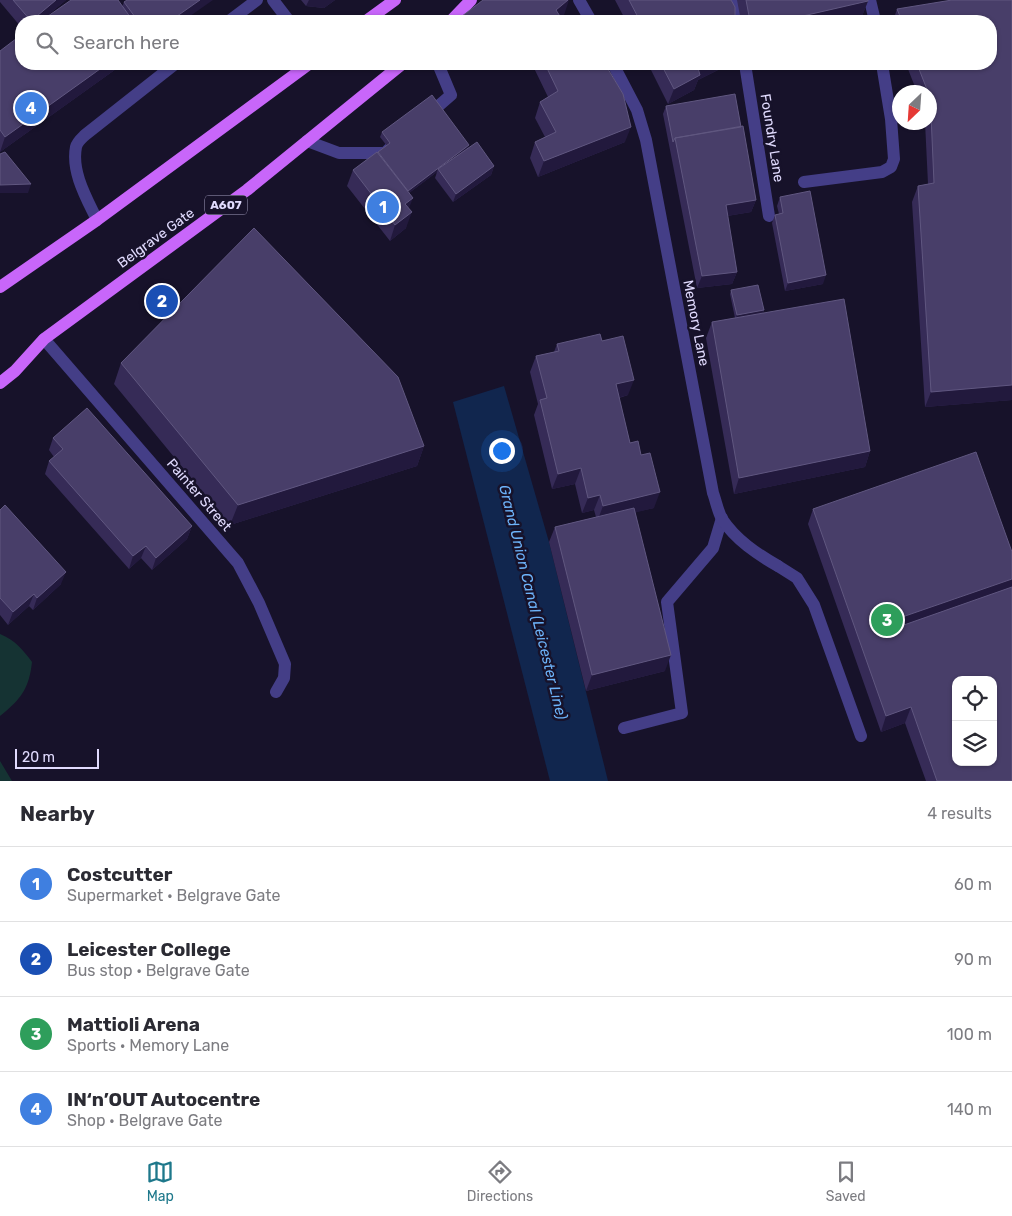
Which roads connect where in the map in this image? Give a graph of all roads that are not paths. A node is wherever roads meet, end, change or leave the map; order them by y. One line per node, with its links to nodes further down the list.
1 (256, 0): 8 (street)
2 (273, 0): 9 (street)
3 (394, 0): 10 (main road)
4 (471, 0): 11 (main road)
5 (579, 0): 12 (street)
6 (734, 0): 13 (street)
7 (870, 0): 14 (street)
8 (237, 15)
9 (285, 15)
10 (374, 15)
11 (456, 15)
12 (588, 15)
13 (736, 15)
14 (874, 15)
15 (167, 70): 27 (street)
16 (301, 70): 27 (main road)
17 (395, 70): 24 (main road, Belgrave Gate / A607)
18 (441, 70): 22 (street)
19 (616, 70): 31 (street, Memory Lane)
20 (746, 70): 26 (street, Foundry Lane)
21 (883, 70): 25 (street)
22 (422, 120)
23 (400, 140): 24 (street)
24 (306, 141): 29 (main road, Belgrave Gate / A607)
25 (804, 182)
26 (769, 216)
27 (97, 220): 28 (main road)
28 (0, 287)
29 (44, 339): 30 (main road, Belgrave Gate / A607); 32 (street, Painter Street)
30 (0, 382)
31 (722, 518): 33 (street); 34 (street, Memory Lane)
32 (276, 692)
33 (624, 728)
34 (860, 736)

